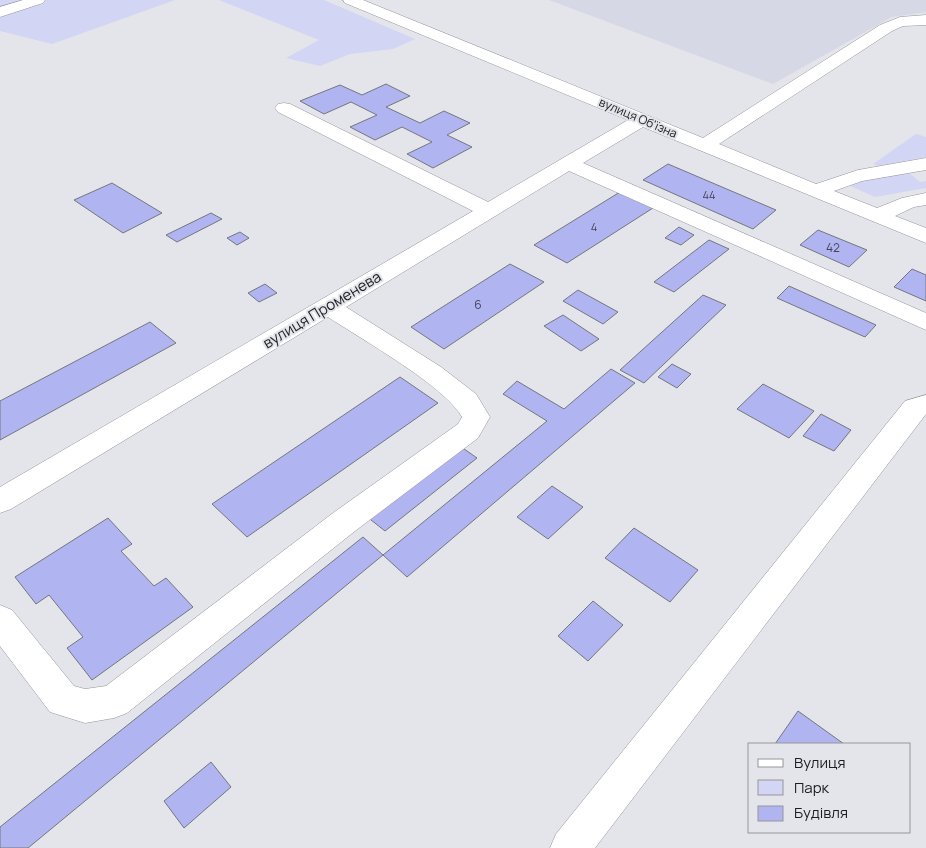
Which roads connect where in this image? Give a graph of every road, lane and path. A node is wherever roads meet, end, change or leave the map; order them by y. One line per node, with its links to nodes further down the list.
1 (38, 0): 3 (street)
2 (350, 0): 6 (street, вулиця Об'їзна)
3 (0, 12)
4 (926, 20): 7 (street)
5 (284, 108): 12 (street)
6 (643, 119): 7 (street, вулиця Об'їзна); 8 (street, вулиця Променева)
7 (704, 146): 10 (street, вулиця Об'їзна)
8 (569, 164): 12 (street, вулиця Променева); 16 (street)
9 (926, 164): 10 (street)
10 (815, 191): 13 (street, вулиця Об'їзна)
11 (926, 199): 13 (street)
12 (490, 211): 15 (street, вулиця Променева)
13 (877, 216): 14 (street, вулиця Об'їзна)
14 (926, 236)
15 (328, 306): 18 (street, вулиця Променева); 19 (street)
16 (926, 322)
17 (926, 404): 20 (street)
18 (0, 501)
19 (0, 620)
20 (570, 848)

